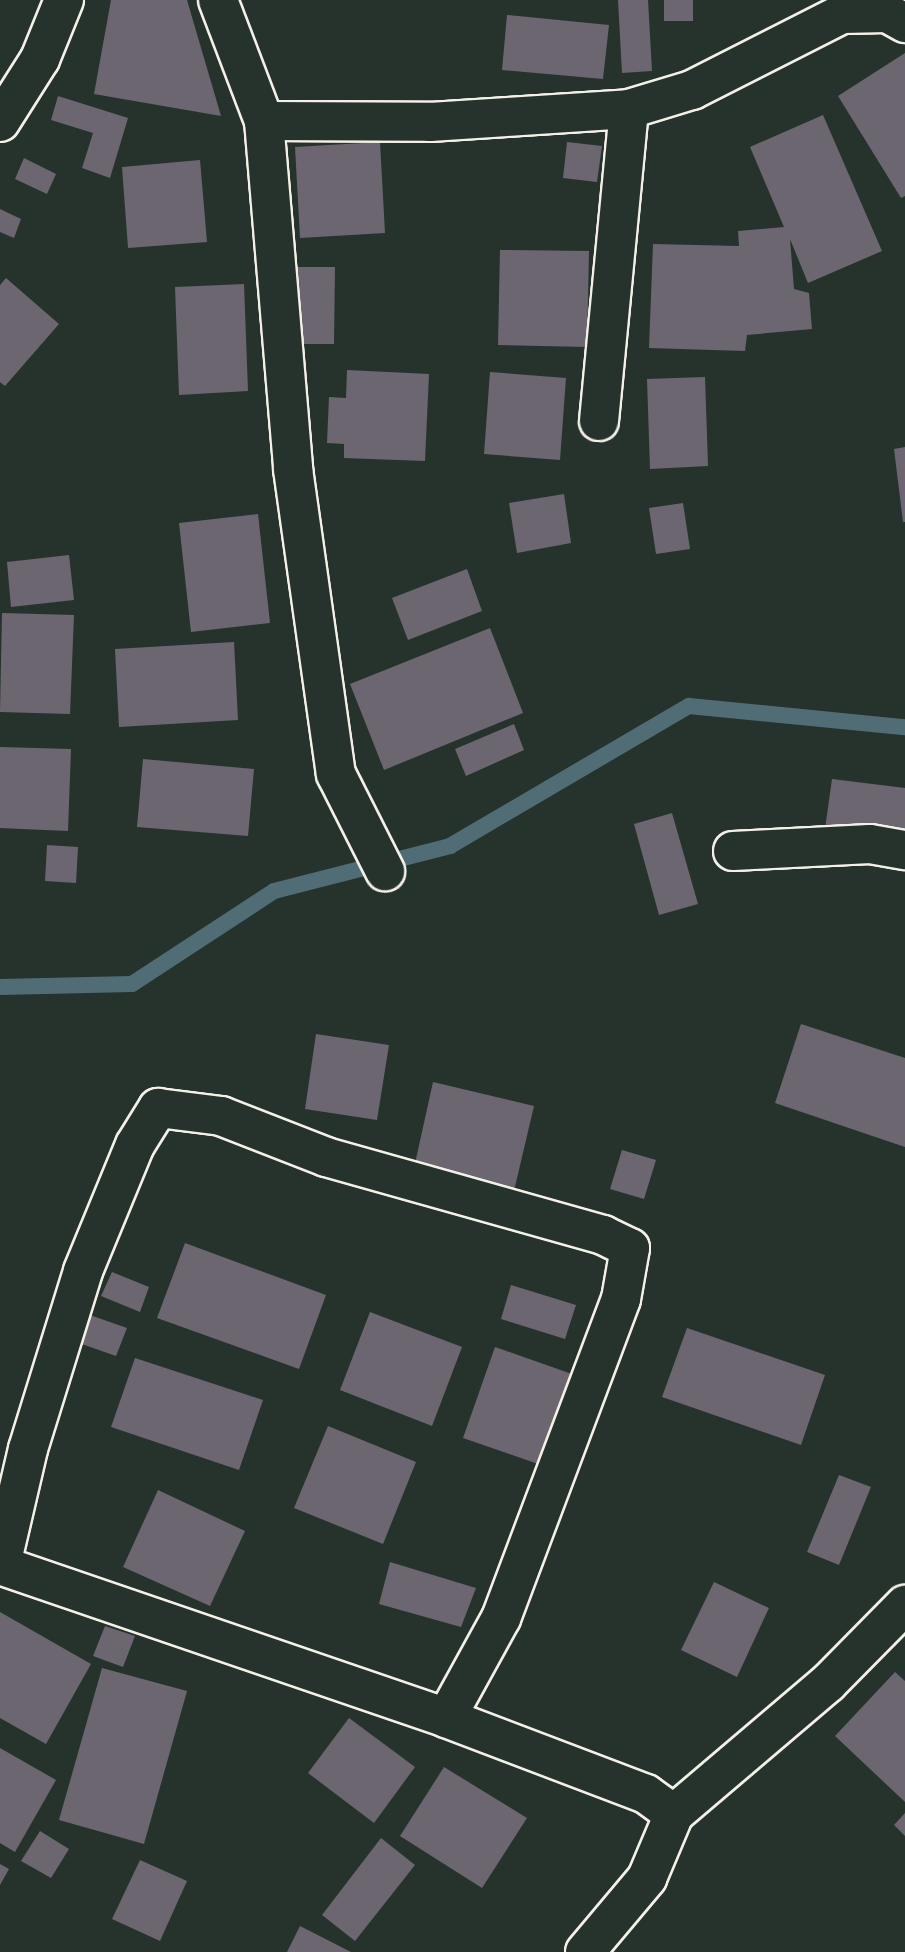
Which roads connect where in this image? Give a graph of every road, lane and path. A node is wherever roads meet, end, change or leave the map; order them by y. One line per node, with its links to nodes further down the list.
1 (64, 0): 5 (street)
2 (218, 0): 6 (street)
3 (905, 23): 4 (street)
4 (629, 109): 6 (street); 7 (street)
5 (0, 121)
6 (264, 121): 10 (street)
7 (599, 421)
8 (905, 850): 9 (street)
9 (733, 851)
10 (385, 871)
11 (0, 1565): 13 (street); 13 (street)
12 (905, 1605): 14 (street)
13 (446, 1718): 14 (street)
14 (674, 1814): 15 (street)
15 (585, 1952)

